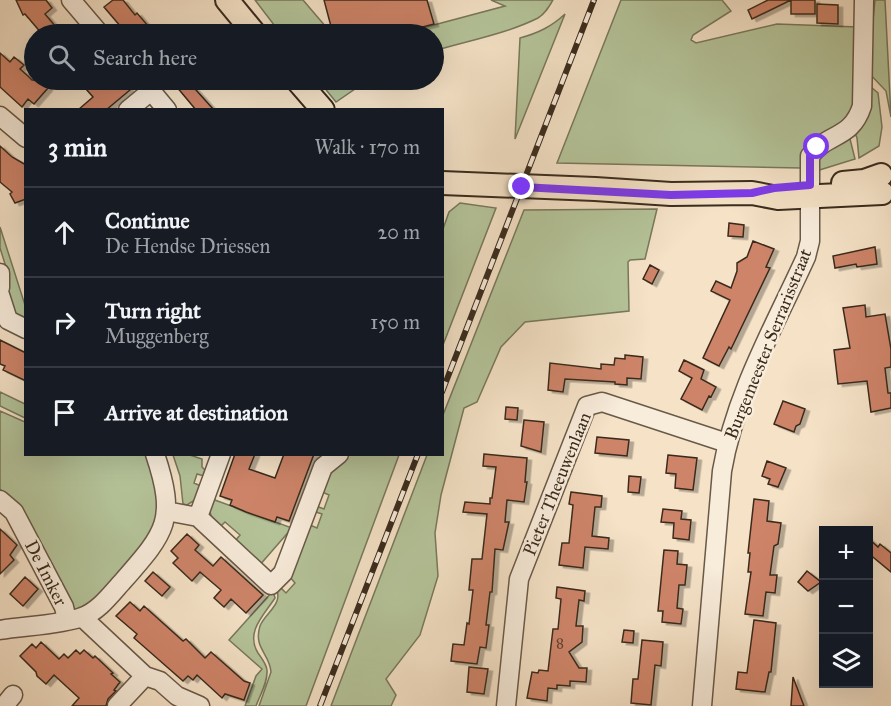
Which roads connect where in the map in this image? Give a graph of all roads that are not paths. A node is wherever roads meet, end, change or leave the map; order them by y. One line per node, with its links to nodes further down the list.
1 (71, 0): 4 (street)
2 (227, 0): 5 (main road)
3 (864, 0): 18 (street, Burgemeester Serrarisstraat)
4 (91, 24)
5 (247, 24)
6 (143, 90): 10 (street)
7 (151, 90): 11 (street)
8 (295, 90): 12 (main road)
9 (306, 90): 13 (main road)
10 (130, 108)
11 (165, 108)
12 (309, 108)
13 (321, 108)
14 (0, 116): 15 (street)
15 (24, 136)
16 (444, 183): 18 (main road)
17 (886, 183): 18 (main road)
18 (810, 192): 23 (street, Burgemeester Serrarisstraat)
19 (0, 273): 20 (street)
20 (0, 288)
21 (0, 294): 22 (street)
22 (24, 328)
23 (727, 443): 35 (street, Pieter Theeuwenlaan); 36 (street, Burgemeester Serrarisstraat)
24 (156, 456): 28 (street)
25 (220, 456): 29 (street)
26 (337, 456): 29 (street)
27 (0, 500): 30 (street, De Imker)
28 (166, 510): 29 (street); 30 (street)
29 (198, 517)
30 (75, 619): 31 (street); 32 (street)
31 (0, 630)
32 (145, 676): 33 (street); 34 (street)
33 (117, 706)
34 (200, 706)
35 (506, 706)
36 (702, 706)

